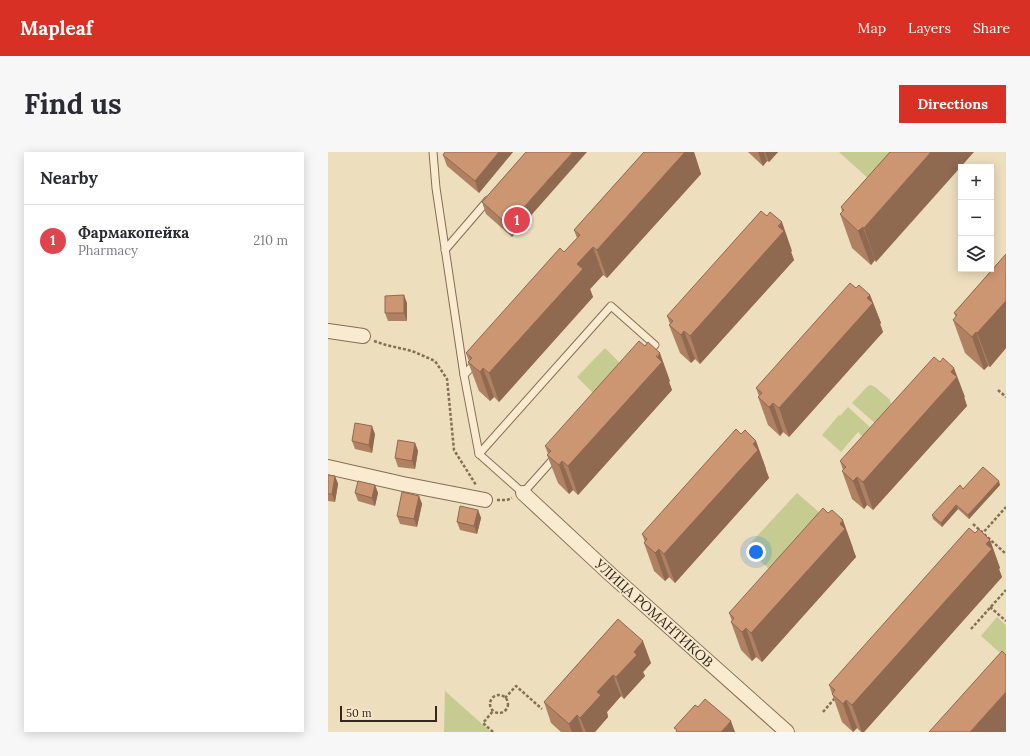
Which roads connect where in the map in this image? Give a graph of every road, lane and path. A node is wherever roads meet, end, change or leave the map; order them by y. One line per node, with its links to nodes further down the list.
1 (433, 152): 3 (lane)
2 (494, 193): 3 (lane)
3 (445, 250): 7 (lane)
4 (328, 331): 5 (street)
5 (362, 336): 13 (path)
6 (480, 358): 7 (lane)
7 (464, 375): 10 (lane)
8 (998, 390): 9 (path)
9 (1006, 397)
10 (479, 454): 12 (lane); 12 (lane)
11 (328, 467): 13 (street)
12 (523, 493): 13 (path); 29 (street, УЛИЦА РОМАНТИКОВ)
13 (486, 500)
14 (1006, 507): 16 (path)
15 (973, 524): 16 (path)
16 (983, 533): 17 (path); 18 (path)
17 (978, 539)
18 (1006, 554)
19 (1006, 590): 20 (path)
20 (990, 608): 21 (path); 22 (path)
21 (1006, 622)
22 (971, 629)
23 (839, 694): 27 (path)
24 (505, 698): 25 (path); 26 (path); 26 (path)
25 (542, 709)
26 (493, 711): 28 (path)
27 (823, 712)
28 (493, 732)
29 (787, 732)

